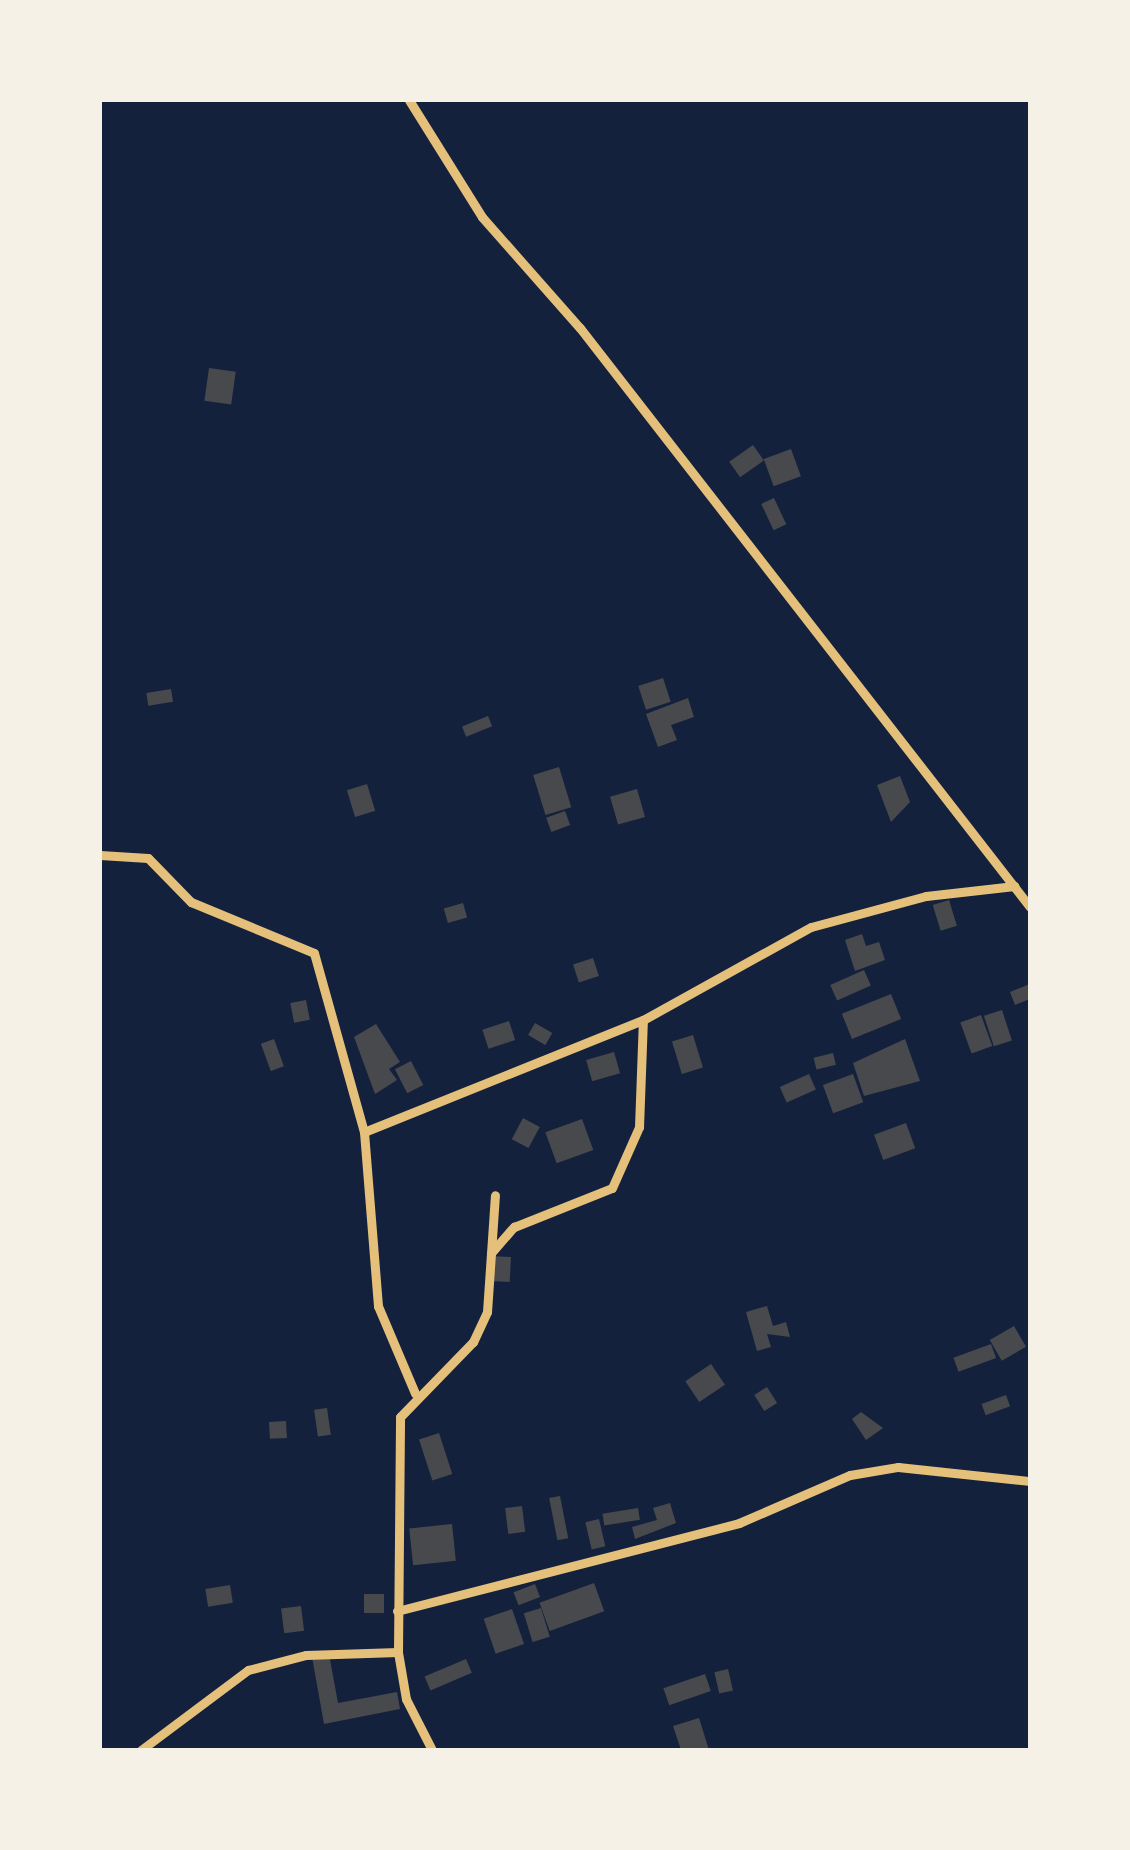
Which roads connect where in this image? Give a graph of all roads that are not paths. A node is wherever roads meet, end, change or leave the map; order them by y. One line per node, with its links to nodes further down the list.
1 (408, 100): 3 (street)
2 (100, 856): 6 (street)
3 (1014, 886): 4 (street); 5 (street)
4 (1030, 907)
5 (643, 1020): 6 (street); 8 (street)
6 (364, 1132): 9 (street)
7 (495, 1194): 8 (street)
8 (490, 1255): 9 (street)
9 (415, 1393): 11 (street)
10 (1030, 1480): 11 (street)
11 (397, 1610): 12 (street)
12 (398, 1652): 13 (street); 14 (street)
13 (141, 1750)
14 (432, 1750)

